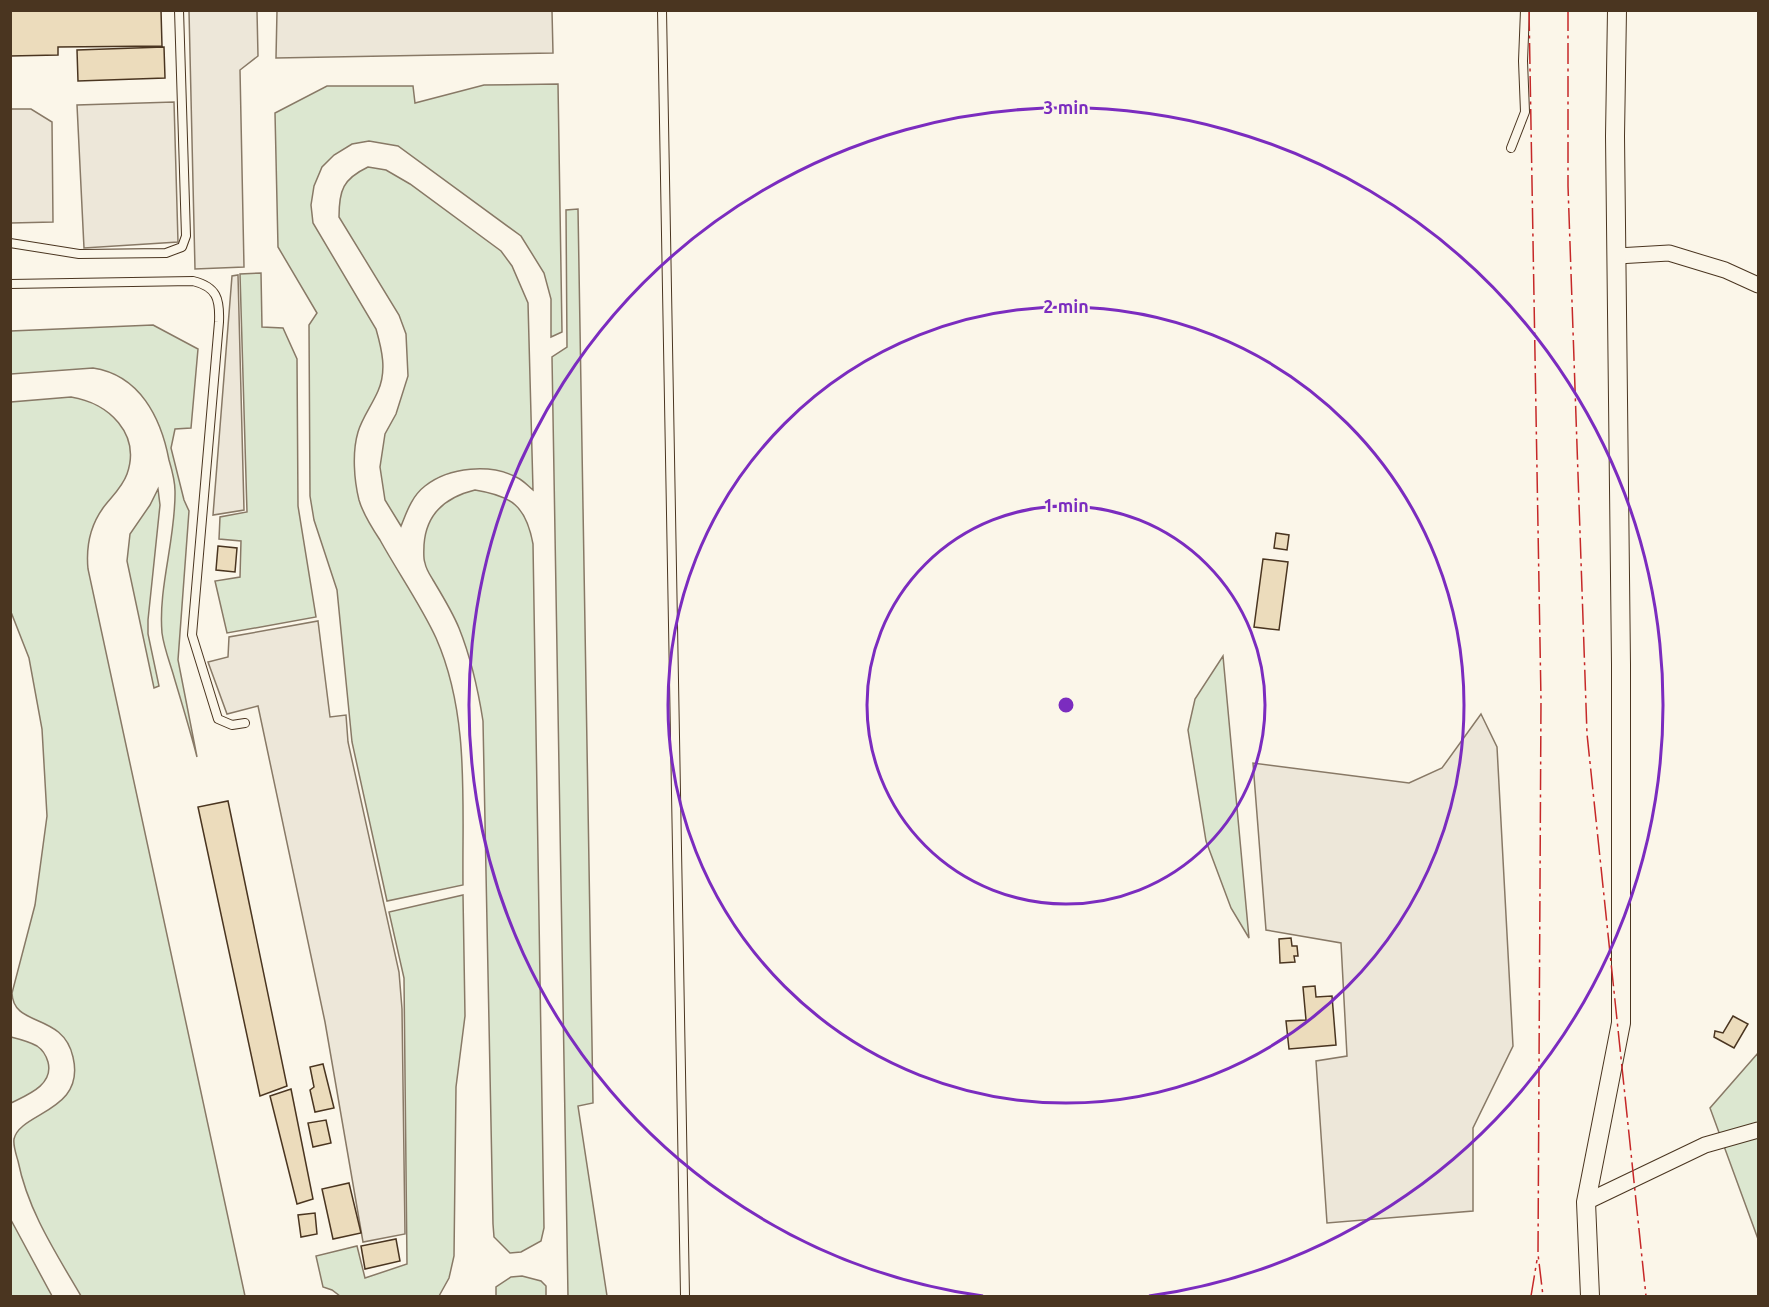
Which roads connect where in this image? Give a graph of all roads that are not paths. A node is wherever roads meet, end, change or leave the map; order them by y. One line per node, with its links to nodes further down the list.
1 (178, 10): 6 (lane)
2 (662, 10): 13 (lane)
3 (1525, 10): 5 (lane)
4 (1617, 10): 7 (street)
5 (1511, 148)
6 (10, 243)
7 (1617, 255): 9 (street); 12 (street)
8 (10, 284): 10 (lane)
9 (1758, 285)
10 (245, 723)
11 (1758, 1131): 12 (street)
12 (1586, 1202): 14 (street)
13 (685, 1296)
14 (1590, 1296)

